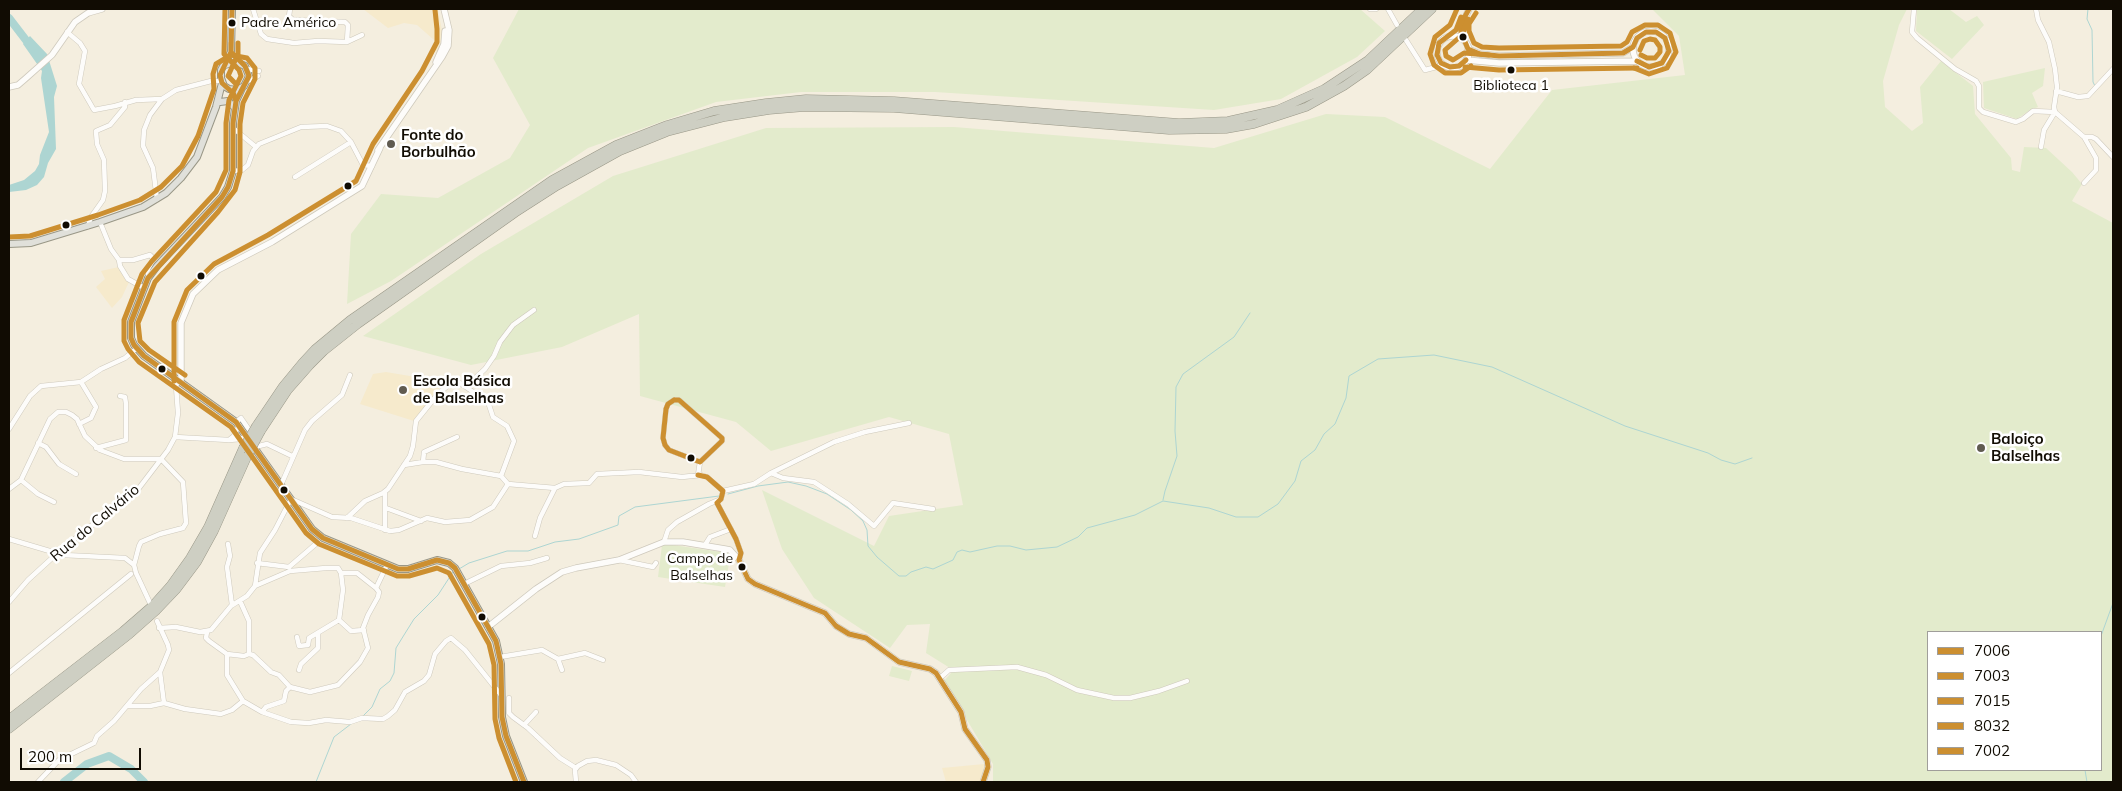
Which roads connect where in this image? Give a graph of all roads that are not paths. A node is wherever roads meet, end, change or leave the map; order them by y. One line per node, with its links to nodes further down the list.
1 (101, 9): 15 (street)
2 (232, 9): 23 (main road)
3 (254, 9): 20 (street)
4 (290, 9): 20 (street)
5 (443, 9): 50 (street)
6 (1370, 9): 7 (street)
7 (1376, 9)
8 (1388, 9): 14 (street)
9 (1422, 9): 74 (highway)
10 (1432, 9): 74 (highway)
11 (1467, 9): 17 (street); 19 (street)
12 (1914, 9): 43 (street)
13 (2036, 9): 38 (street)
14 (1396, 25)
15 (67, 32): 35 (street); 40 (street)
16 (362, 35): 20 (street)
17 (1449, 36): 19 (street); 28 (street)
18 (1406, 40): 28 (street)
19 (1464, 40): 22 (street)
20 (347, 42)
21 (1633, 47): 22 (street); 25 (street); 25 (street)
22 (1468, 48): 24 (street)
23 (231, 52): 26 (main road); 27 (main road)
24 (1466, 60): 25 (street); 28 (street)
25 (1637, 61)
26 (239, 62): 27 (main road); 29 (main road)
27 (225, 65): 31 (main road)
28 (1444, 65)
29 (247, 69): 33 (main road); 33 (street)
30 (2113, 69): 38 (street)
31 (221, 72): 32 (street); 34 (main road)
32 (211, 81): 34 (street); 39 (street)
33 (248, 81): 36 (main road)
34 (222, 82): 37 (main road); 41 (main road)
35 (9, 86)
36 (242, 88): 37 (main road); 42 (main road)
37 (230, 89): 41 (main road); 42 (main road)
38 (2056, 91): 43 (street)
39 (162, 99): 40 (street); 55 (street)
40 (125, 102): 57 (street)
41 (218, 105): 42 (main road); 55 (main road)
42 (236, 105): 44 (main road)
43 (2055, 112): 45 (street); 48 (street)
44 (233, 128): 47 (street); 51 (main road)
45 (2084, 137): 49 (street); 53 (street)
46 (351, 142): 47 (street); 50 (street); 52 (street)
47 (256, 147): 51 (street)
48 (2040, 147)
49 (2113, 157)
50 (370, 166): 54 (street); 54 (street)
51 (232, 171): 60 (main road)
52 (295, 177)
53 (2084, 182)
54 (357, 190): 64 (street)
55 (157, 199): 56 (main road)
56 (100, 222): 57 (main road); 59 (street)
57 (88, 226): 58 (main road)
58 (9, 244)
59 (119, 260): 60 (street); 61 (street)
60 (148, 278): 61 (main road)
61 (144, 288): 63 (main road)
62 (534, 310): 68 (street)
63 (137, 348): 66 (main road); 67 (street)
64 (179, 366): 66 (street); 66 (street)
65 (350, 375): 83 (street)
66 (176, 378): 70 (main road); 76 (street, Rua do Calvário)
67 (81, 382): 72 (street); 73 (street)
68 (462, 384): 87 (street); 91 (street)
69 (120, 396): 81 (street)
70 (238, 421): 75 (main road); 78 (street); 80 (street)
71 (909, 423): 88 (street)
72 (79, 424): 79 (street); 81 (street)
73 (9, 429)
74 (258, 429): 82 (highway, bridge)
75 (246, 435): 78 (street); 80 (main road)
76 (175, 437): 78 (street); 84 (street, Rua do Calvário)
77 (457, 437): 85 (street)
78 (230, 440)
79 (38, 443): 89 (street); 92 (street)
80 (258, 446): 83 (street); 93 (main road)
81 (96, 448): 84 (street)
82 (246, 452): 159 (highway); 161 (highway)
83 (292, 456): 93 (street)
84 (161, 459): 114 (street, Rua do Calvário); 121 (street)
85 (422, 462): 87 (street); 91 (street)
86 (700, 462): 86 (street); 90 (street)
87 (404, 466): 98 (street)
88 (771, 473): 97 (street); 103 (street)
89 (76, 474)
90 (698, 475): 95 (street); 97 (street)
91 (501, 476): 94 (street)
92 (21, 480): 96 (street); 100 (street)
93 (281, 484): 99 (main road)
94 (508, 484): 95 (street); 105 (street)
95 (555, 488): 108 (street)
96 (9, 489)
97 (723, 491): 101 (street)
98 (385, 492): 102 (street); 104 (street)
99 (291, 499): 104 (street); 118 (street); 120 (main road)
100 (54, 502)
101 (716, 503): 106 (street); 110 (street)
102 (386, 508): 105 (street); 107 (street)
103 (933, 509)
104 (347, 518): 107 (street)
105 (421, 521): 107 (street)
106 (731, 529): 113 (street); 117 (street)
107 (385, 530)
108 (535, 536)
109 (9, 539): 114 (street)
110 (664, 542): 113 (street); 116 (street)
111 (317, 543): 122 (street)
112 (228, 544): 131 (street)
113 (705, 545): 117 (street)
114 (58, 553): 121 (street); 129 (street, Rua do Calvário)
115 (547, 558): 125 (street)
116 (619, 560): 119 (street); 134 (street)
117 (739, 560): 149 (street)
118 (258, 563): 122 (street); 126 (street)
119 (656, 563)
120 (387, 564): 125 (main road); 127 (street)
121 (134, 565): 130 (street)
122 (289, 569): 123 (street); 126 (street)
123 (342, 573): 127 (street); 132 (street)
124 (131, 574): 148 (street)
125 (464, 584): 134 (main road)
126 (254, 586): 128 (street)
127 (376, 588): 136 (street)
128 (240, 601): 131 (street); 141 (street)
129 (9, 602)
130 (150, 603)
131 (232, 605): 137 (street)
132 (339, 620): 136 (street); 138 (street)
133 (157, 621): 135 (street)
134 (488, 627): 142 (main road)
135 (159, 628): 137 (street); 147 (street)
136 (364, 630): 151 (street)
137 (207, 632): 140 (street)
138 (318, 633): 139 (street); 145 (street)
139 (297, 637)
140 (227, 654): 141 (street); 154 (street)
141 (249, 654): 151 (street)
142 (500, 657): 143 (street); 152 (main road)
143 (558, 659): 144 (street); 146 (street)
144 (603, 660)
145 (299, 670)
146 (562, 670)
147 (160, 672): 155 (street); 156 (street)
148 (9, 673)
149 (940, 678): 150 (street); 167 (street)
150 (1187, 680)
151 (290, 687): 157 (street)
152 (501, 695): 157 (street); 164 (main road)
153 (509, 698): 160 (street)
154 (243, 701): 155 (street); 157 (street)
155 (164, 703): 156 (street)
156 (128, 706): 163 (street)
157 (262, 712)
158 (536, 712): 160 (street)
159 (9, 720)
160 (524, 725): 162 (street)
161 (9, 729)
162 (576, 768): 165 (street); 166 (street)
163 (38, 782)
164 (524, 782)
165 (576, 782)
166 (636, 782)
167 (983, 782)

